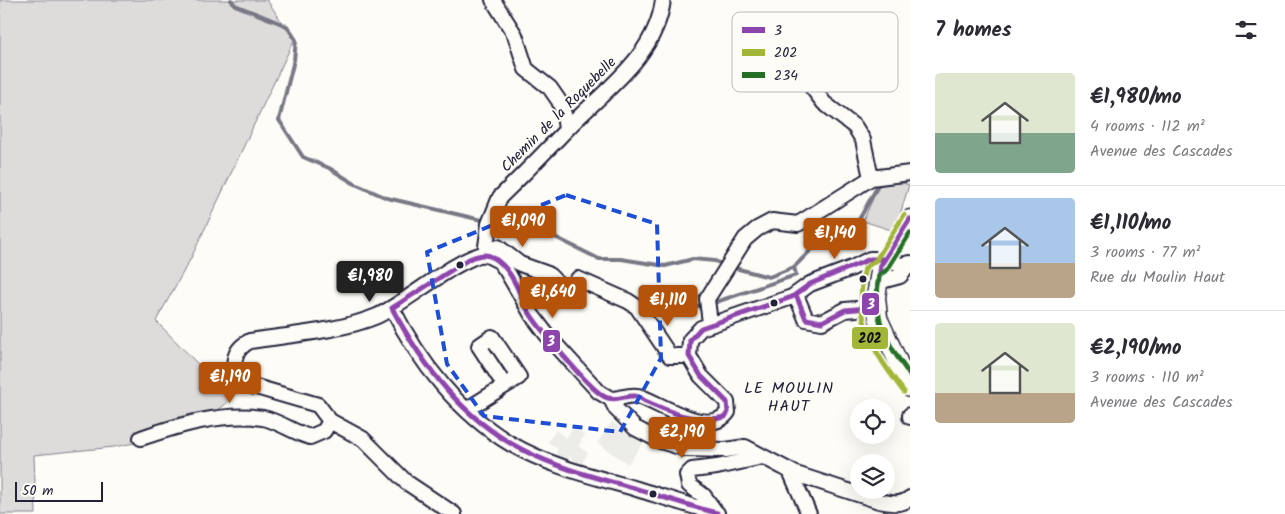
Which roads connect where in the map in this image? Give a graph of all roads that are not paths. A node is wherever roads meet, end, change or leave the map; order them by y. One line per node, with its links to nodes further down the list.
1 (493, 0): 4 (street)
2 (663, 0): 4 (street, Chemin de la Roquebelle)
3 (816, 92): 6 (street)
4 (566, 130): 8 (street, Chemin de la Roquebelle)
5 (910, 173): 6 (street)
6 (871, 178): 13 (street)
7 (910, 219): 10 (main road)
8 (489, 255): 12 (street); 14 (street); 17 (street)
9 (910, 264): 10 (street); 10 (street)
10 (877, 282): 11 (street); 11 (street); 16 (main road)
11 (796, 295): 13 (street)
12 (393, 310): 18 (street); 19 (street)
13 (710, 323): 14 (street)
14 (689, 356): 17 (street)
15 (505, 386): 18 (street)
16 (910, 388)
17 (611, 399): 21 (street)
18 (466, 410): 25 (street)
19 (330, 421): 20 (street); 24 (street)
20 (141, 438)
21 (763, 457): 22 (street); 25 (street)
22 (790, 471): 23 (street); 26 (street)
23 (910, 498)
24 (454, 514)
25 (717, 514)
26 (809, 514)

